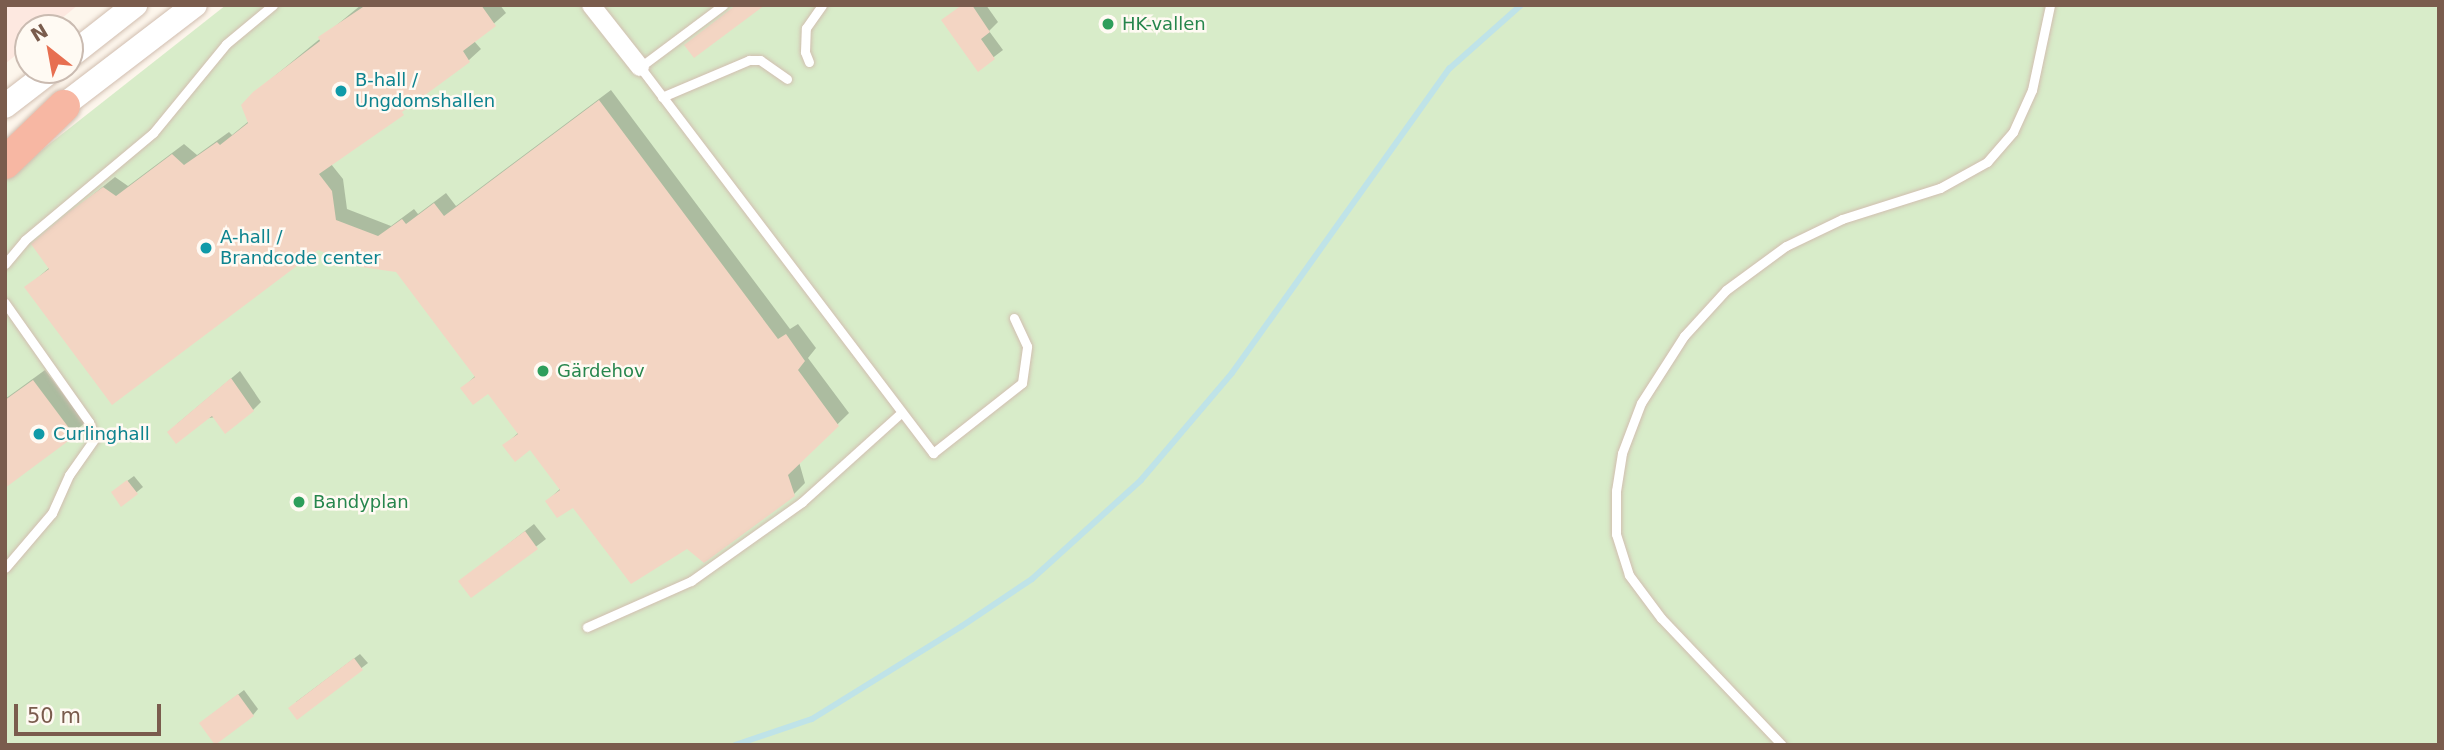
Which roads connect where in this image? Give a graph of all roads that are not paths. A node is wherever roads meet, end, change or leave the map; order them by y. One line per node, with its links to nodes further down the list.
1 (135, 5): 8 (main road)
2 (195, 5): 15 (main road)
3 (272, 5): 18 (lane)
4 (591, 5): 10 (street)
5 (723, 5): 10 (lane)
6 (822, 5): 9 (lane)
7 (2050, 5): 24 (lane)
8 (84, 45)
9 (809, 62)
10 (640, 67): 13 (lane)
11 (787, 79): 13 (lane)
12 (34, 84): 14 (main road)
13 (662, 97): 21 (lane)
14 (5, 106)
15 (64, 106): 16 (main road); 17 (highway)
16 (5, 148)
17 (5, 163)
18 (5, 264)
19 (5, 303): 22 (lane)
20 (1014, 318): 21 (lane)
21 (901, 413): 23 (lane)
22 (5, 568)
23 (587, 627)
24 (1782, 745)

